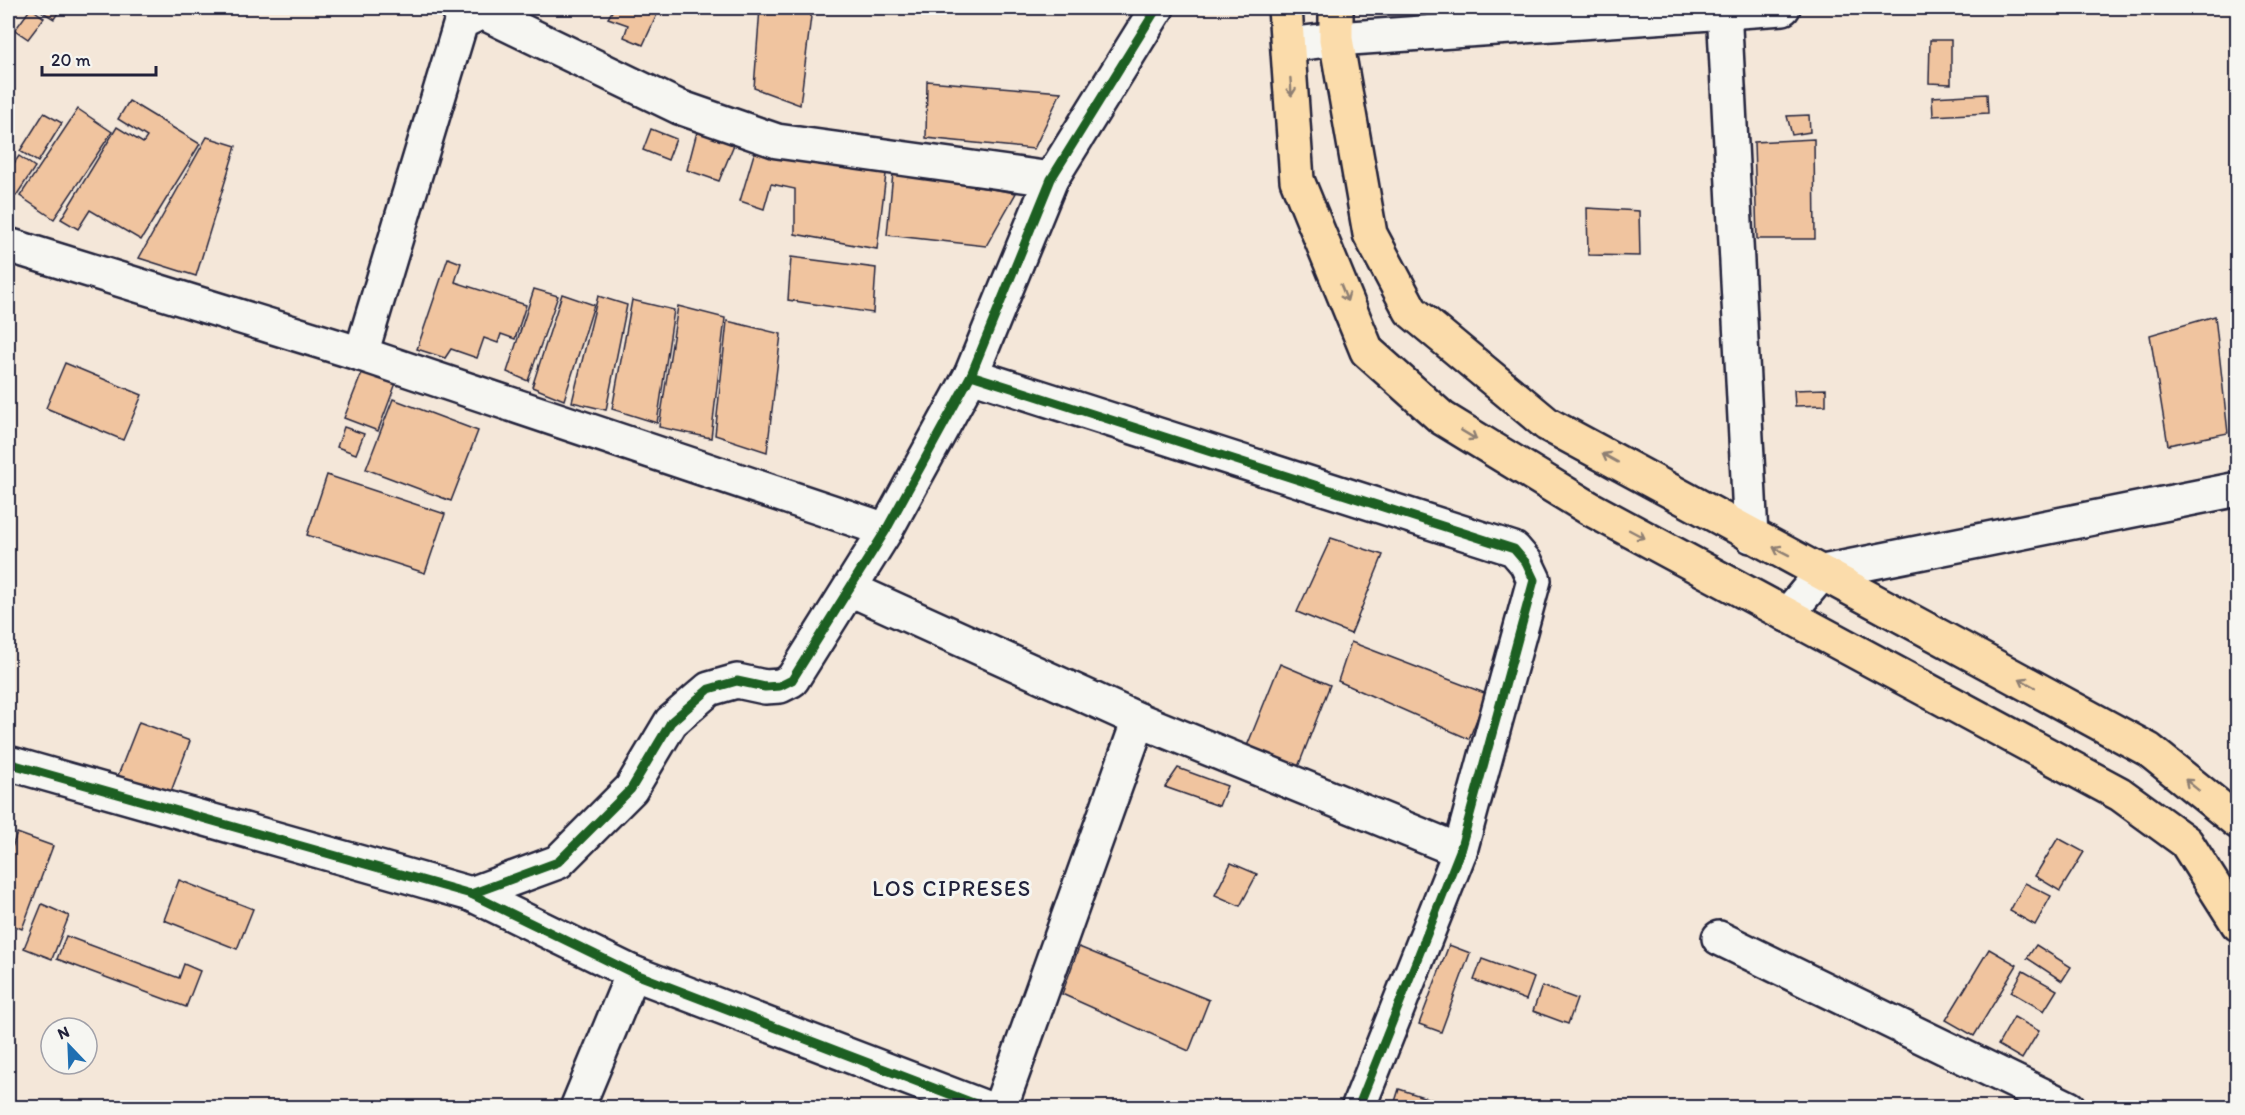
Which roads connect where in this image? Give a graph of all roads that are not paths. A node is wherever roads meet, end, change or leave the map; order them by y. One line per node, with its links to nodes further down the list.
1 (1157, 8): 7 (street)
2 (1285, 8): 6 (main road)
3 (1784, 8): 4 (street)
4 (1724, 10): 5 (street); 15 (street)
5 (1336, 23): 6 (street); 8 (main road)
6 (1288, 45): 10 (main road, one-way to 10)
7 (1051, 179): 11 (street); 12 (street)
8 (1370, 234): 10 (main road); 15 (main road, one-way to 8)
9 (8, 245): 11 (street)
10 (1327, 252): 18 (main road, one-way to 18)
11 (361, 354): 14 (street)
12 (970, 375): 14 (street); 22 (street)
13 (2238, 489): 16 (street)
14 (886, 530): 17 (street)
15 (1751, 536): 16 (main road, one-way to 15)
16 (1823, 572): 18 (street); 21 (main road, one-way to 16)
17 (850, 589): 19 (street); 23 (street)
18 (1787, 615): 24 (main road)
19 (1139, 720): 22 (street); 29 (street)
20 (8, 763): 23 (street)
21 (2238, 822)
22 (1460, 851): 30 (street)
23 (471, 894): 26 (street)
24 (2238, 924)
25 (1719, 938): 31 (street)
26 (633, 973): 27 (street); 28 (street)
27 (577, 1107)
28 (986, 1107)
29 (1000, 1107)
30 (1358, 1107)
31 (2069, 1107)

